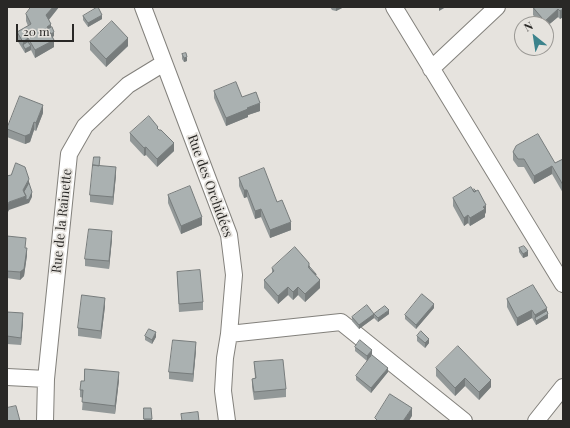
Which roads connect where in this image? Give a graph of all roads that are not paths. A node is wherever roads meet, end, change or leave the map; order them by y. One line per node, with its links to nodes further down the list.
1 (143, 7): 4 (street, Rue des Orchidées)
2 (394, 7): 5 (street)
3 (497, 7): 5 (street)
4 (164, 63): 7 (street, Rue des Orchidées); 9 (street, Rue de la Rainette)
5 (431, 69): 6 (street)
6 (563, 284)
7 (229, 334): 12 (street, Rue des Orchidées); 13 (street)
8 (7, 377): 9 (street)
9 (46, 379): 11 (street, Rue de la Rainette)
10 (563, 387): 14 (street)
11 (45, 421)
12 (227, 421)
13 (464, 421)
14 (536, 421)

